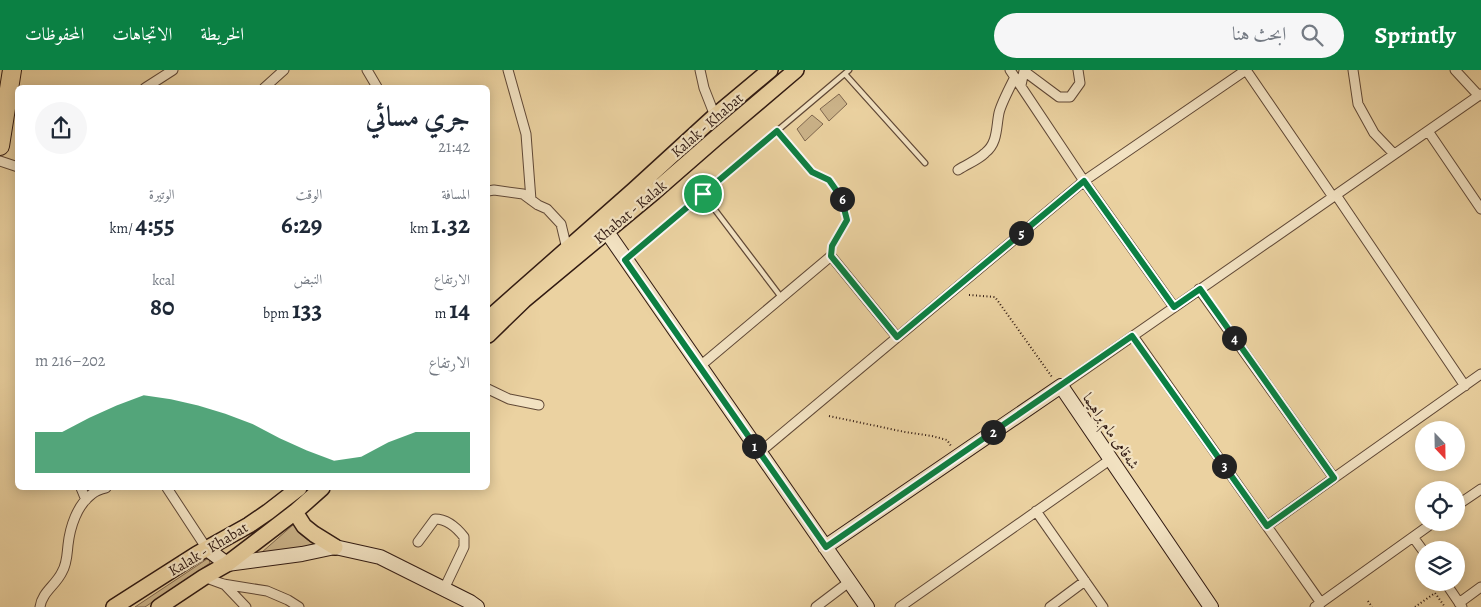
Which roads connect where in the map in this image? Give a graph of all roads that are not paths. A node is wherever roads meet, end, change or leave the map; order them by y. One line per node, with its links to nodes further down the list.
1 (12, 70): 23 (highway)
2 (173, 70): 16 (street)
3 (284, 70): 17 (street)
4 (367, 70): 18 (street)
5 (508, 70): 33 (street)
6 (700, 70): 20 (street)
7 (770, 70): 20 (main road, Kalak - Khabat)
8 (796, 70): 35 (main road, Khabat - Kalak)
9 (850, 70): 14 (lane)
10 (1078, 70): 15 (street)
11 (1246, 70): 29 (street); 32 (street)
12 (1353, 70): 24 (street)
13 (1455, 70): 19 (street)
14 (845, 74): 21 (lane); 26 (lane)
15 (1016, 78): 28 (street); 29 (street)
16 (150, 85)
17 (267, 85)
18 (376, 85)
19 (1480, 95): 22 (street)
20 (715, 116): 36 (main road, Kalak - Khabat)
21 (777, 131): 31 (lane); 37 (lane)
22 (1428, 131): 24 (street); 34 (street)
23 (0, 146)
24 (1394, 154): 32 (street)
25 (0, 161): 27 (street)
26 (925, 163)
27 (15, 165)
28 (958, 170)
29 (1084, 181): 41 (street); 45 (street)
30 (490, 191): 33 (street)
31 (703, 194): 38 (lane); 40 (lane)
32 (1334, 196): 39 (street); 49 (street)
33 (531, 200): 36 (street)
34 (1481, 209)
35 (606, 232): 38 (street); 43 (main road, Khabat - Kalak)
36 (567, 249): 42 (main road, Kalak - Khabat)
37 (831, 256): 40 (street); 45 (street)
38 (625, 260): 46 (street)
39 (1200, 289): 41 (street); 54 (street)
40 (781, 296): 46 (street)
41 (1174, 307): 44 (street)
42 (490, 317)
43 (490, 333)
44 (1132, 336): 48 (street); 65 (street)
45 (897, 337): 52 (street)
46 (699, 367): 52 (street)
47 (1481, 374): 49 (street)
48 (1060, 386): 53 (street, شەقامی مام براهیما); 71 (street)
49 (1465, 386): 54 (street)
50 (490, 390): 51 (street)
51 (539, 405)
52 (759, 453): 71 (street)
53 (1111, 459): 63 (street); 94 (street, شەقامی مام براهیما)
54 (1334, 478): 65 (street)
55 (1481, 489): 62 (street)
56 (82, 490): 61 (street)
57 (101, 490): 61 (street)
58 (168, 490): 72 (street)
59 (296, 490): 72 (main road, Kalak - Khabat)
60 (320, 490): 64 (main road)
61 (86, 500): 83 (street)
62 (1465, 500)
63 (1036, 511): 76 (street); 91 (street)
64 (295, 512): 70 (main road); 73 (main road)
65 (1267, 526): 81 (street)
66 (1421, 531): 67 (street)
67 (1413, 537): 68 (street); 81 (street)
68 (1416, 541)
69 (418, 542): 79 (street)
70 (335, 547): 73 (street); 79 (street)
71 (826, 547): 75 (street)
72 (207, 549): 73 (street); 84 (main road, Kalak - Khabat)
73 (227, 564): 74 (main road)
74 (204, 577): 77 (street); 85 (main road)
75 (850, 582): 89 (street); 90 (street)
76 (1085, 582): 92 (street); 93 (street)
77 (223, 584): 86 (street); 87 (street)
78 (1481, 587): 82 (street)
79 (444, 589): 88 (street)
80 (1451, 591): 82 (street)
81 (1318, 605)
82 (1460, 605)
83 (40, 607)
84 (114, 607)
85 (159, 607)
86 (246, 607)
87 (298, 607)
88 (477, 607)
89 (816, 607)
90 (866, 607)
91 (900, 607)
92 (1050, 607)
93 (1103, 607)
94 (1211, 607)

